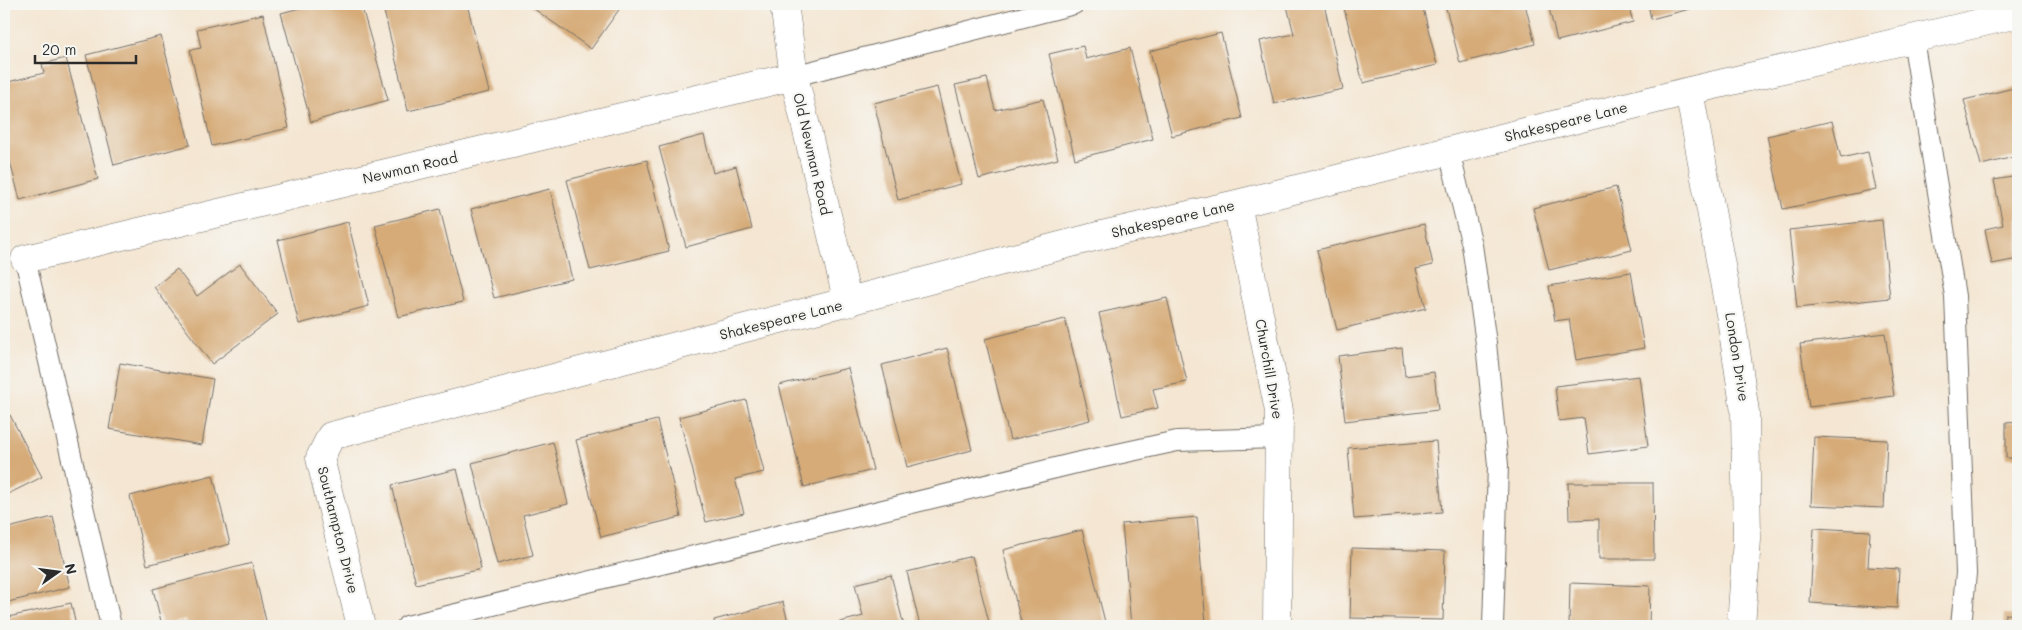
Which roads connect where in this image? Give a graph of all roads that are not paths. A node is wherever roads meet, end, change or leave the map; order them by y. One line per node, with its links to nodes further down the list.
1 (784, 4): 5 (street, Old Newman Road)
2 (1074, 4): 5 (lane)
3 (2018, 14): 4 (street, Shakespeare Lane)
4 (1913, 39): 6 (street, Shakespeare Lane); 19 (lane)
5 (794, 76): 9 (street, Newman Road); 10 (street, Old Newman Road)
6 (1689, 91): 7 (street, Shakespeare Lane); 18 (street, London Drive)
7 (1449, 151): 8 (street, Shakespeare Lane); 17 (lane)
8 (1237, 204): 10 (street, Shakespeare Lane); 12 (street, Churchill Drive)
9 (25, 259): 13 (lane)
10 (848, 302): 11 (street, Shakespeare Lane)
11 (331, 436): 14 (street, Southampton Drive)
12 (1279, 438): 15 (lane); 16 (street, Churchill Drive)
13 (111, 626)
14 (361, 626)
15 (407, 626)
16 (1277, 626)
17 (1493, 626)
18 (1741, 626)
19 (1961, 626)

